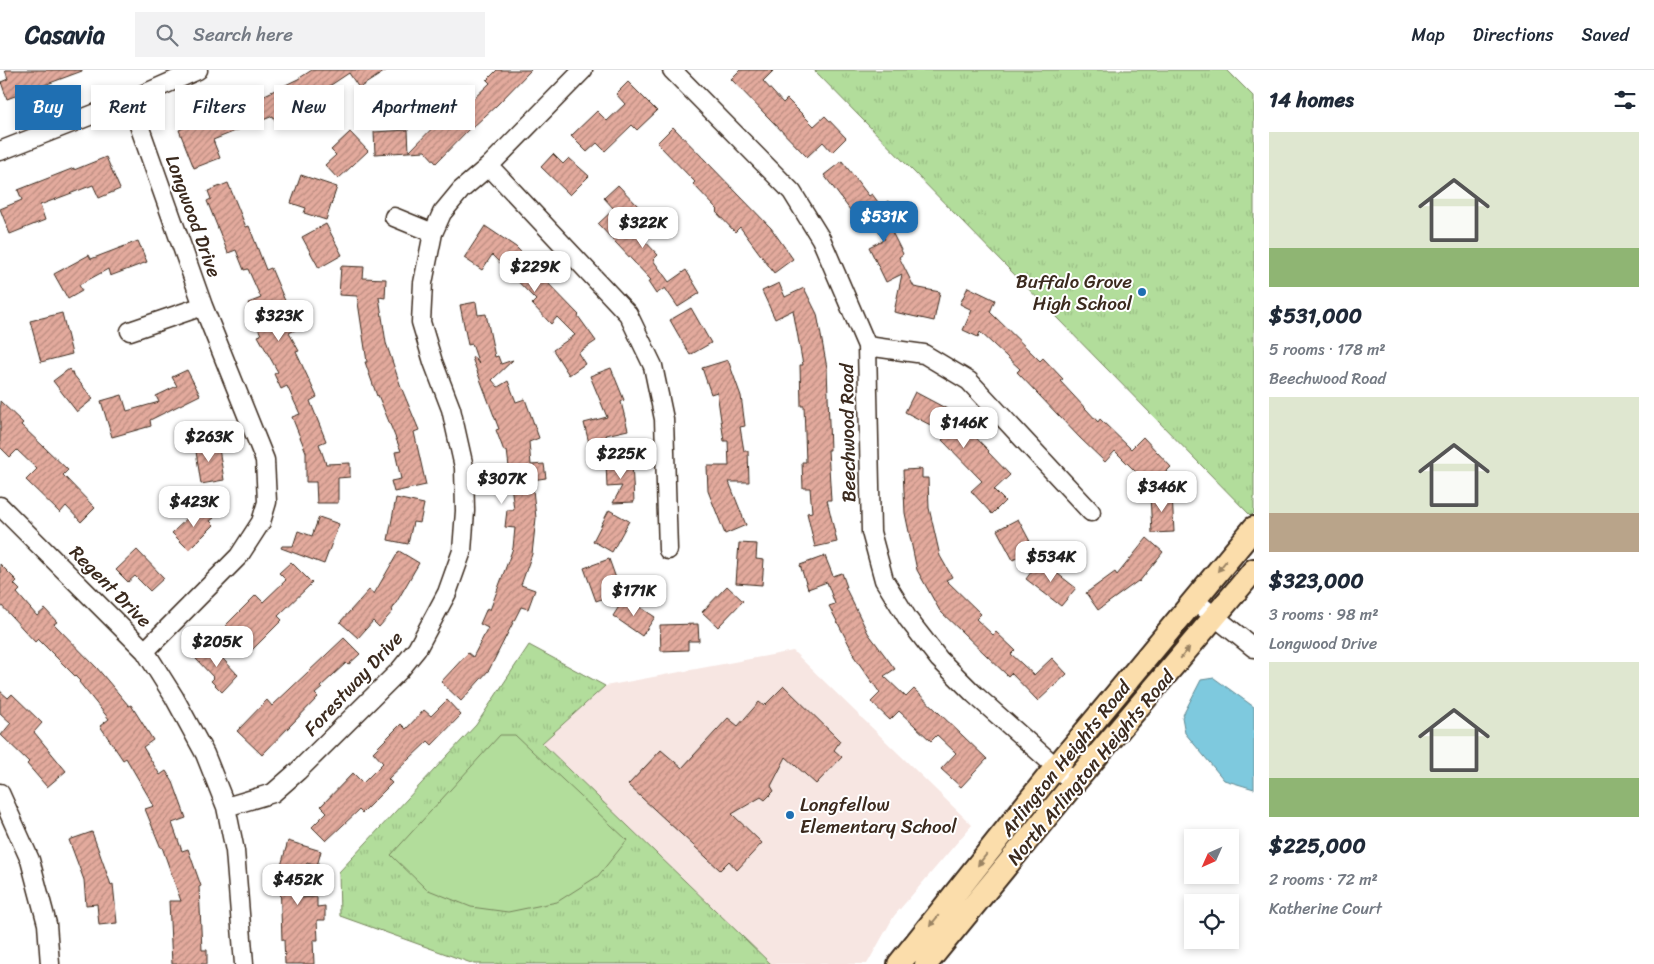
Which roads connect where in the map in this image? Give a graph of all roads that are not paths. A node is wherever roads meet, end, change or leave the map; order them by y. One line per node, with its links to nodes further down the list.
1 (198, 70): 4 (street)
2 (583, 70): 8 (street, Forestway Drive)
3 (672, 70): 13 (street, Beechwood Road)
4 (164, 85)
5 (91, 115): 7 (street)
6 (141, 130): 11 (street, Longwood Drive)
7 (0, 151)
8 (489, 166): 10 (street, Forestway Drive); 17 (street)
9 (394, 217): 10 (street)
10 (433, 233): 26 (street, Forestway Drive)
11 (203, 306): 12 (street); 22 (street, Longwood Drive)
12 (130, 331)
13 (867, 346): 15 (street); 23 (street, Beechwood Road)
14 (0, 506): 22 (street, Regent Drive)
15 (1091, 512)
16 (1254, 528): 19 (main road, one-way to 19)
17 (668, 550)
18 (1254, 570): 20 (main road, North Arlington Heights Road)
19 (1194, 600): 20 (street); 23 (main road, Arlington Heights Road)
20 (1216, 617): 21 (street); 24 (main road, North Arlington Heights Road, one-way to 20)
21 (1254, 648)
22 (145, 651): 26 (street, Regent Drive)
23 (1056, 767): 24 (street, Beechwood Road); 29 (main road, Arlington Heights Road, one-way to 29)
24 (1074, 783): 30 (main road, North Arlington Heights Road)
25 (0, 793): 27 (street)
26 (226, 807): 28 (street, Regent Drive)
27 (50, 964)
28 (244, 964)
29 (899, 964)
30 (926, 964)

